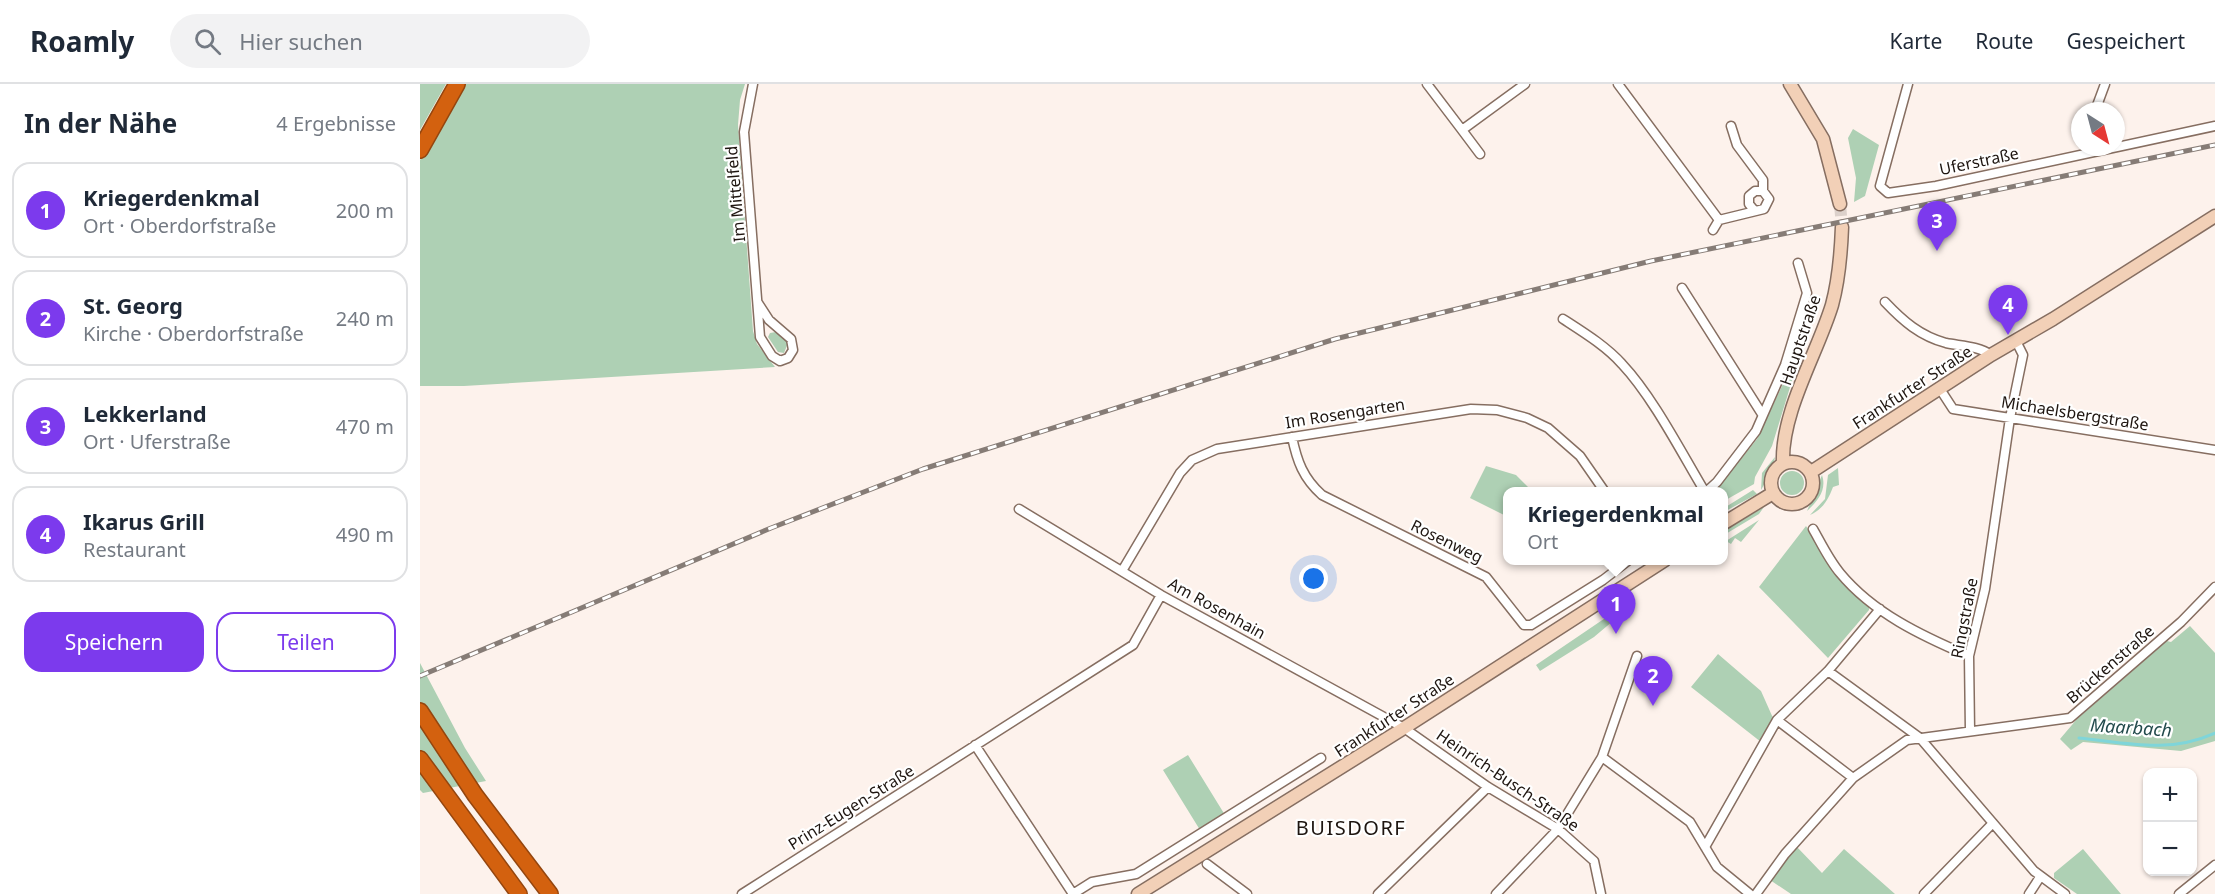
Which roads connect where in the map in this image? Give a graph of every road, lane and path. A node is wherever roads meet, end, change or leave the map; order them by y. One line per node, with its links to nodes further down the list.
1 (445, 84): 15 (highway)
2 (458, 84): 15 (highway)
3 (753, 84): 28 (street, Im Mittelfeld)
4 (1427, 84): 13 (street)
5 (1525, 84): 13 (street)
6 (1618, 84): 22 (street)
7 (1790, 84): 19 (main road)
8 (1908, 84): 17 (street, Uferstraße)
9 (2104, 84): 10 (street)
10 (2098, 102)
11 (1731, 126): 18 (street)
12 (2215, 126): 14 (street, Uferstraße)
13 (1462, 130): 16 (street)
14 (2125, 143)
15 (423, 145)
16 (1480, 154)
17 (2071, 154)
18 (1763, 191): 20 (street); 20 (street)
19 (1840, 204)
20 (1754, 210): 22 (street)
21 (2215, 216): 30 (main road, Frankfurter Straße)
22 (1719, 220): 24 (street)
23 (1842, 227): 37 (main road, Hauptstraße)
24 (1713, 230)
25 (1798, 263): 33 (street)
26 (1682, 288): 33 (street)
27 (1885, 302): 31 (street)
28 (758, 303): 28 (street, Im Mittelfeld)
29 (1563, 319): 40 (street)
30 (2016, 341): 31 (main road, Frankfurter Straße); 34 (street, Ringstraße)
31 (1991, 355): 32 (main road, Frankfurter Straße)
32 (1940, 389): 34 (street, Michaelsbergstraße); 38 (main road, Frankfurter Straße)
33 (1762, 414): 41 (street)
34 (2010, 418): 36 (street, Michaelsbergstraße); 53 (street, Ringstraße)
35 (1292, 437): 39 (street, Im Rosengarten); 46 (street, Rosenweg); 48 (street, Im Rosengarten)
36 (2215, 450)
37 (1784, 463): 38 (main road); 42 (main road)
38 (1811, 472): 42 (main road)
39 (1602, 487)
40 (1702, 487)
41 (1709, 487)
42 (1773, 492): 44 (main road)
43 (1018, 509): 48 (street, Am Rosenhain)
44 (1728, 521)
45 (1813, 529): 51 (street)
46 (1624, 565)
47 (1648, 565): 57 (main road, Frankfurter Straße)
48 (1122, 571): 50 (street, Am Rosenhain)
49 (2215, 587): 58 (street, Brückenstraße)
50 (1161, 595): 57 (street, Am Rosenhain); 60 (street, Prinz-Eugen-Straße)
51 (1880, 609): 53 (street); 54 (street)
52 (1637, 656): 61 (street)
53 (1969, 656): 58 (street, Ringstraße)
54 (1828, 671): 56 (street); 59 (street)
55 (420, 711): 73 (highway)
56 (1777, 720): 64 (street); 68 (street)
57 (1404, 728): 65 (street, Heinrich-Busch-Straße); 76 (main road, Frankfurter Straße)
58 (1970, 731): 59 (street)
59 (1920, 738): 64 (street); 66 (street)
60 (975, 745): 74 (street, Prinz-Eugen-Straße); 75 (street)
61 (1602, 757): 67 (street); 68 (street)
62 (1321, 758): 75 (street, Frankfurter Straße)
63 (420, 759): 72 (highway)
64 (1853, 778): 82 (street)
65 (1488, 787): 67 (street, Heinrich-Busch-Straße); 78 (street)
66 (1993, 823): 71 (street); 83 (street)
67 (1558, 829): 79 (street); 80 (street, Heinrich-Busch-Straße)
68 (1706, 847): 81 (street)
69 (1207, 864): 77 (street)
70 (2215, 865): 86 (street)
71 (2040, 877): 84 (street); 85 (street)
72 (519, 894)
73 (550, 894)
74 (742, 894)
75 (1073, 894)
76 (1138, 894)
77 (1247, 894)
78 (1378, 894)
79 (1496, 894)
80 (1601, 894)
81 (1750, 894)
82 (1756, 894)
83 (1924, 894)
84 (2028, 894)
85 (2065, 894)
86 (2180, 894)

